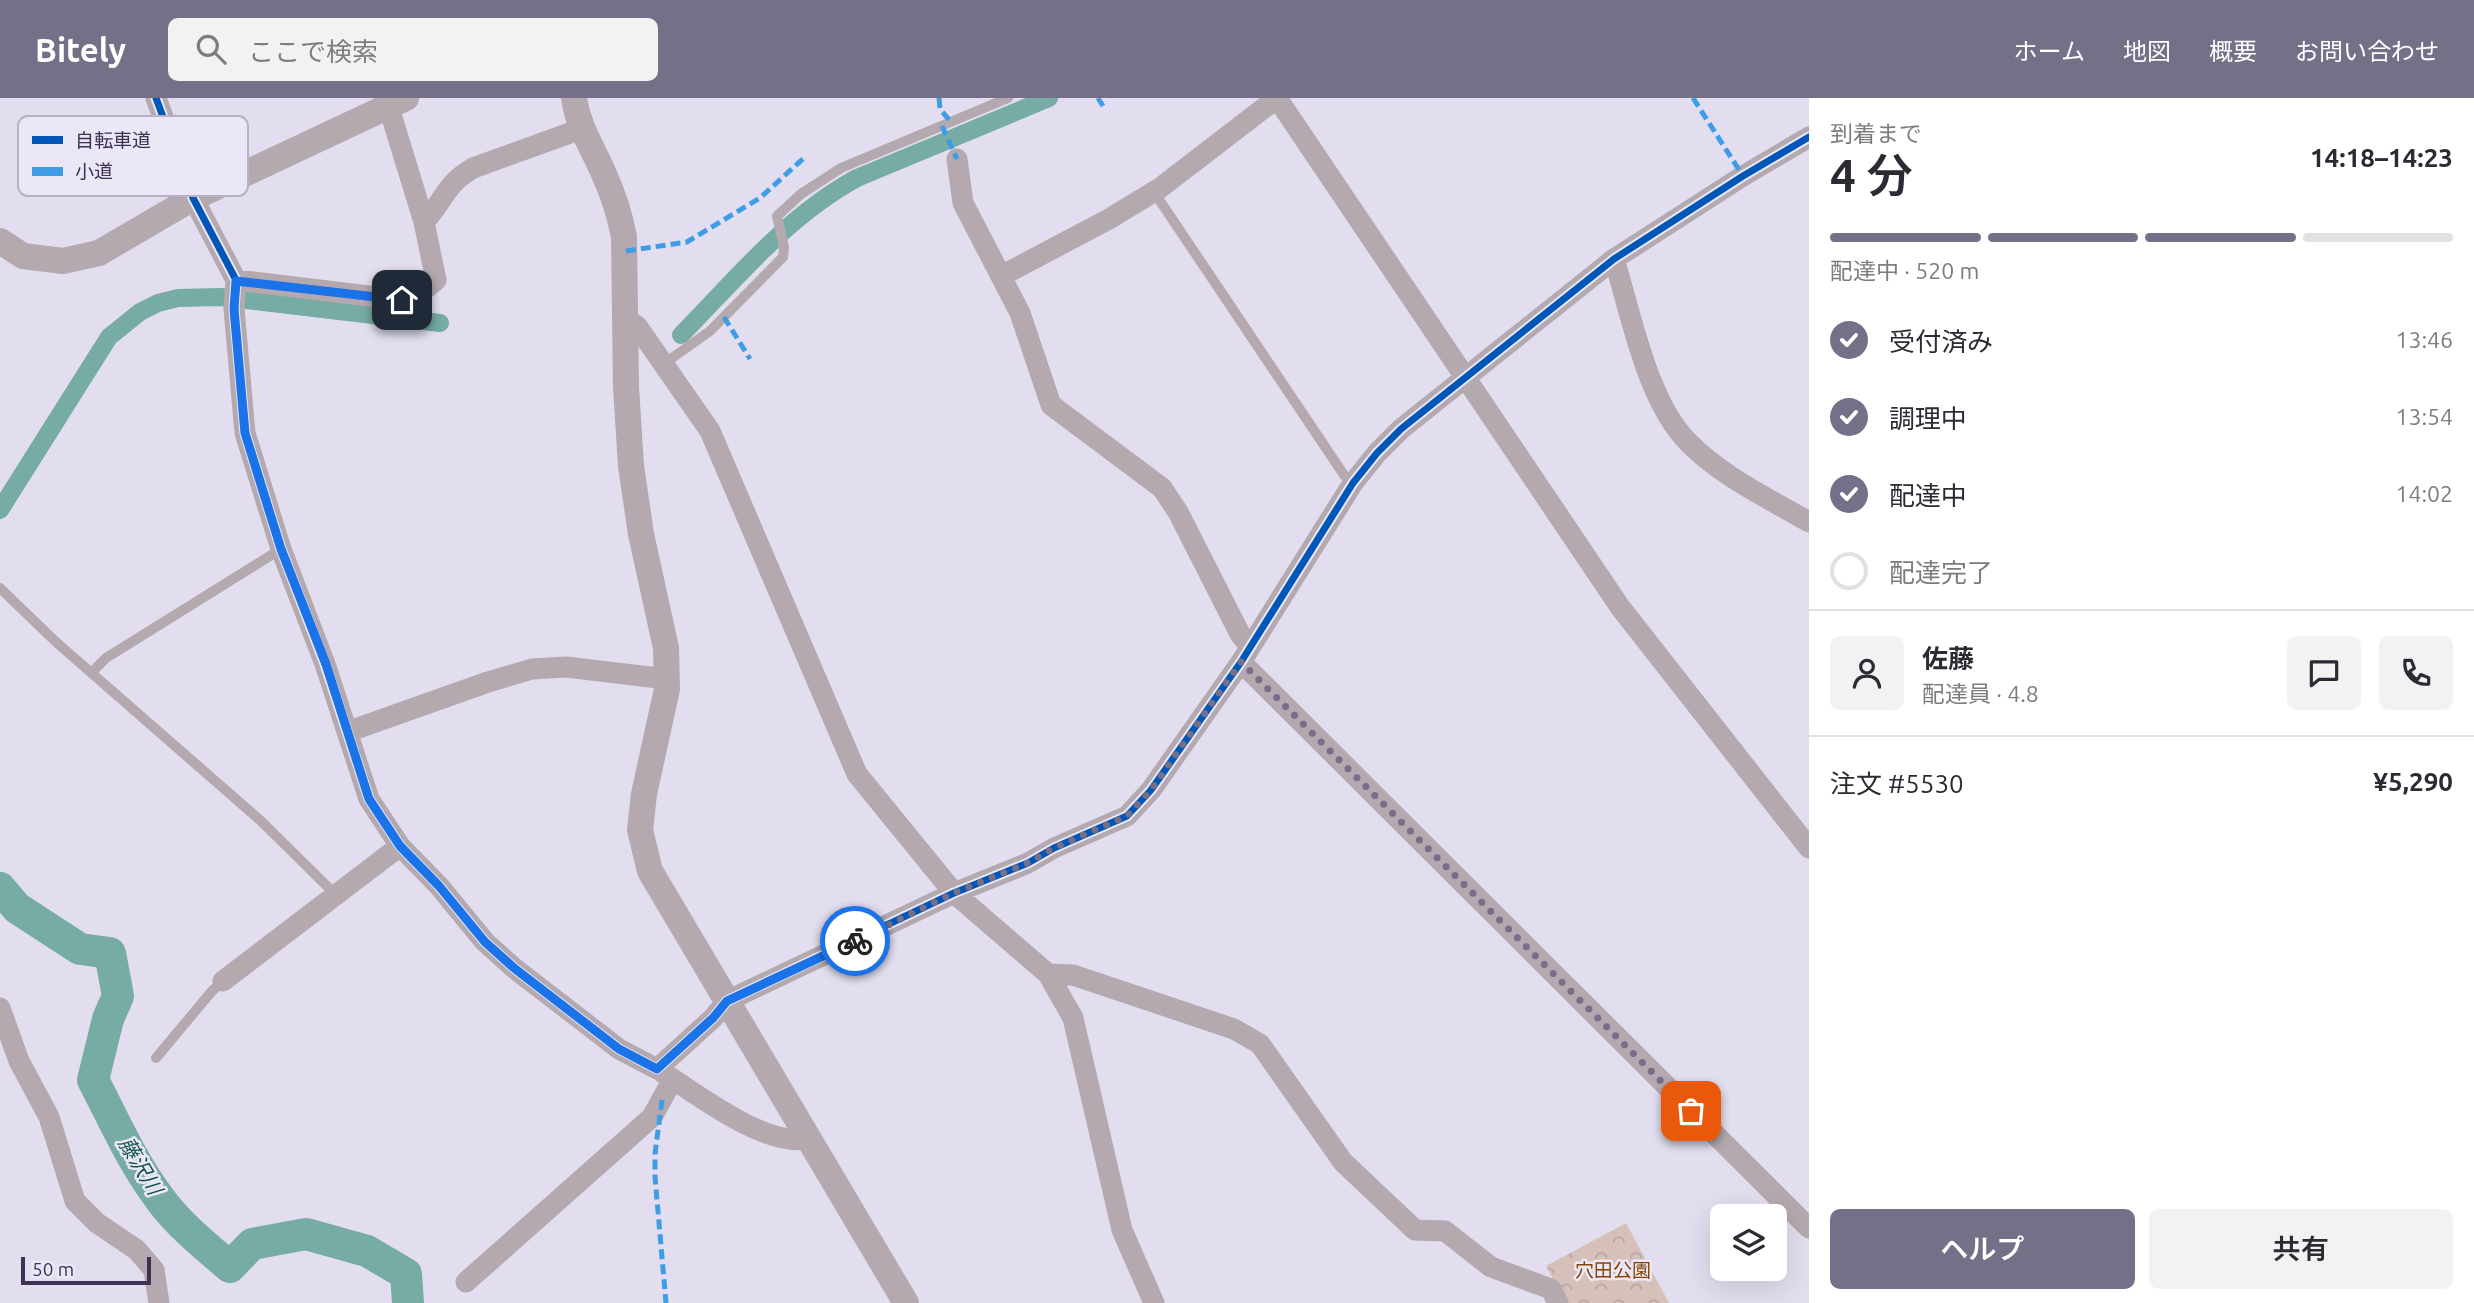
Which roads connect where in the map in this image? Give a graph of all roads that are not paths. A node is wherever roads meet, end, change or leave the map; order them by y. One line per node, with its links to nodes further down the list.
1 (156, 98): 6 (street)
2 (574, 98): 7 (street)
3 (1008, 98): 20 (lane)
4 (1277, 98): 11 (street); 21 (street)
5 (393, 101): 10 (street); 14 (street)
6 (163, 116)
7 (582, 129): 14 (street); 19 (street)
8 (1809, 137): 16 (street)
9 (957, 159): 17 (street)
10 (248, 171)
11 (1154, 192): 17 (street); 22 (lane)
12 (197, 196): 13 (street)
13 (193, 198): 15 (street); 18 (street)
14 (424, 222): 18 (street)
15 (0, 241)
16 (1614, 260): 21 (street); 23 (street)
17 (1001, 275): 26 (street)
18 (235, 293): 24 (street)
19 (626, 320): 20 (street); 28 (street)
20 (665, 363): 32 (street)
21 (1465, 378): 22 (street); 31 (street)
22 (1353, 483): 26 (street)
23 (1809, 522)
24 (281, 549): 27 (lane); 29 (street)
25 (0, 588): 27 (lane)
26 (1245, 654): 32 (street); 41 (street)
27 (92, 672): 33 (lane)
28 (667, 679): 29 (street); 36 (street)
29 (347, 732): 30 (street)
30 (400, 846): 33 (street); 39 (street)
31 (1809, 848)
32 (954, 893): 34 (street); 36 (street)
33 (336, 895): 35 (street)
34 (1048, 974): 45 (street); 46 (street)
35 (223, 981): 38 (lane)
36 (727, 1001): 39 (street); 40 (street)
37 (0, 1008): 43 (street)
38 (156, 1058)
39 (665, 1074): 40 (street); 42 (street)
40 (810, 1139): 44 (street)
41 (1809, 1228)
42 (466, 1282)
43 (159, 1303)
44 (906, 1303)
45 (1154, 1303)
46 (1559, 1303)

